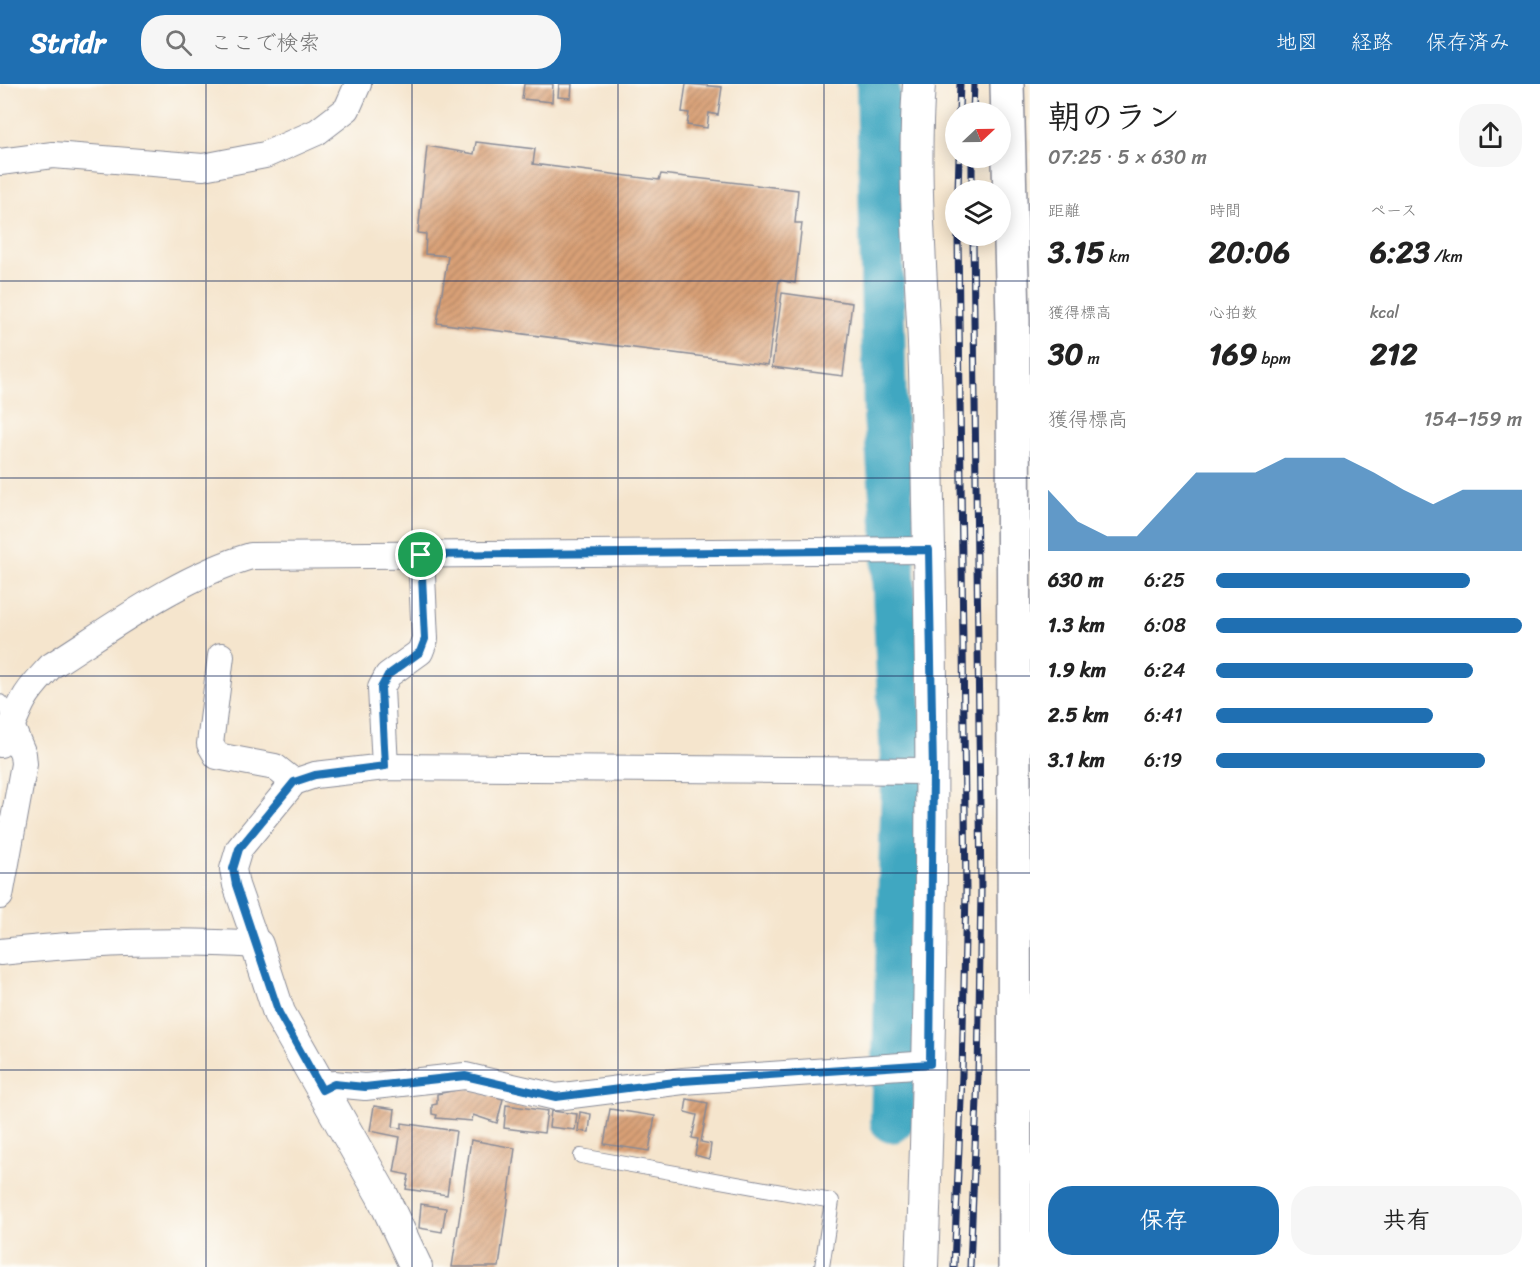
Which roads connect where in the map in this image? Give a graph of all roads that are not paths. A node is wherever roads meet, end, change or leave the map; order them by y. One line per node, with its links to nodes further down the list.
1 (358, 84): 4 (street)
2 (919, 84): 6 (street)
3 (1007, 84): 5 (highway)
4 (0, 162)
5 (1021, 436): 22 (highway)
6 (929, 550): 7 (street); 11 (street)
7 (421, 555): 9 (street); 10 (street)
8 (221, 656): 12 (street)
9 (7, 724): 13 (street)
10 (385, 766): 11 (street); 12 (street)
11 (933, 771): 16 (street)
12 (294, 782): 14 (street)
13 (0, 896)
14 (256, 945): 15 (street); 17 (street)
15 (0, 952)
16 (930, 1064): 17 (street); 21 (street)
17 (322, 1090): 19 (street)
18 (581, 1156): 20 (lane)
19 (416, 1267)
20 (822, 1267)
21 (922, 1267)
22 (1015, 1267)

